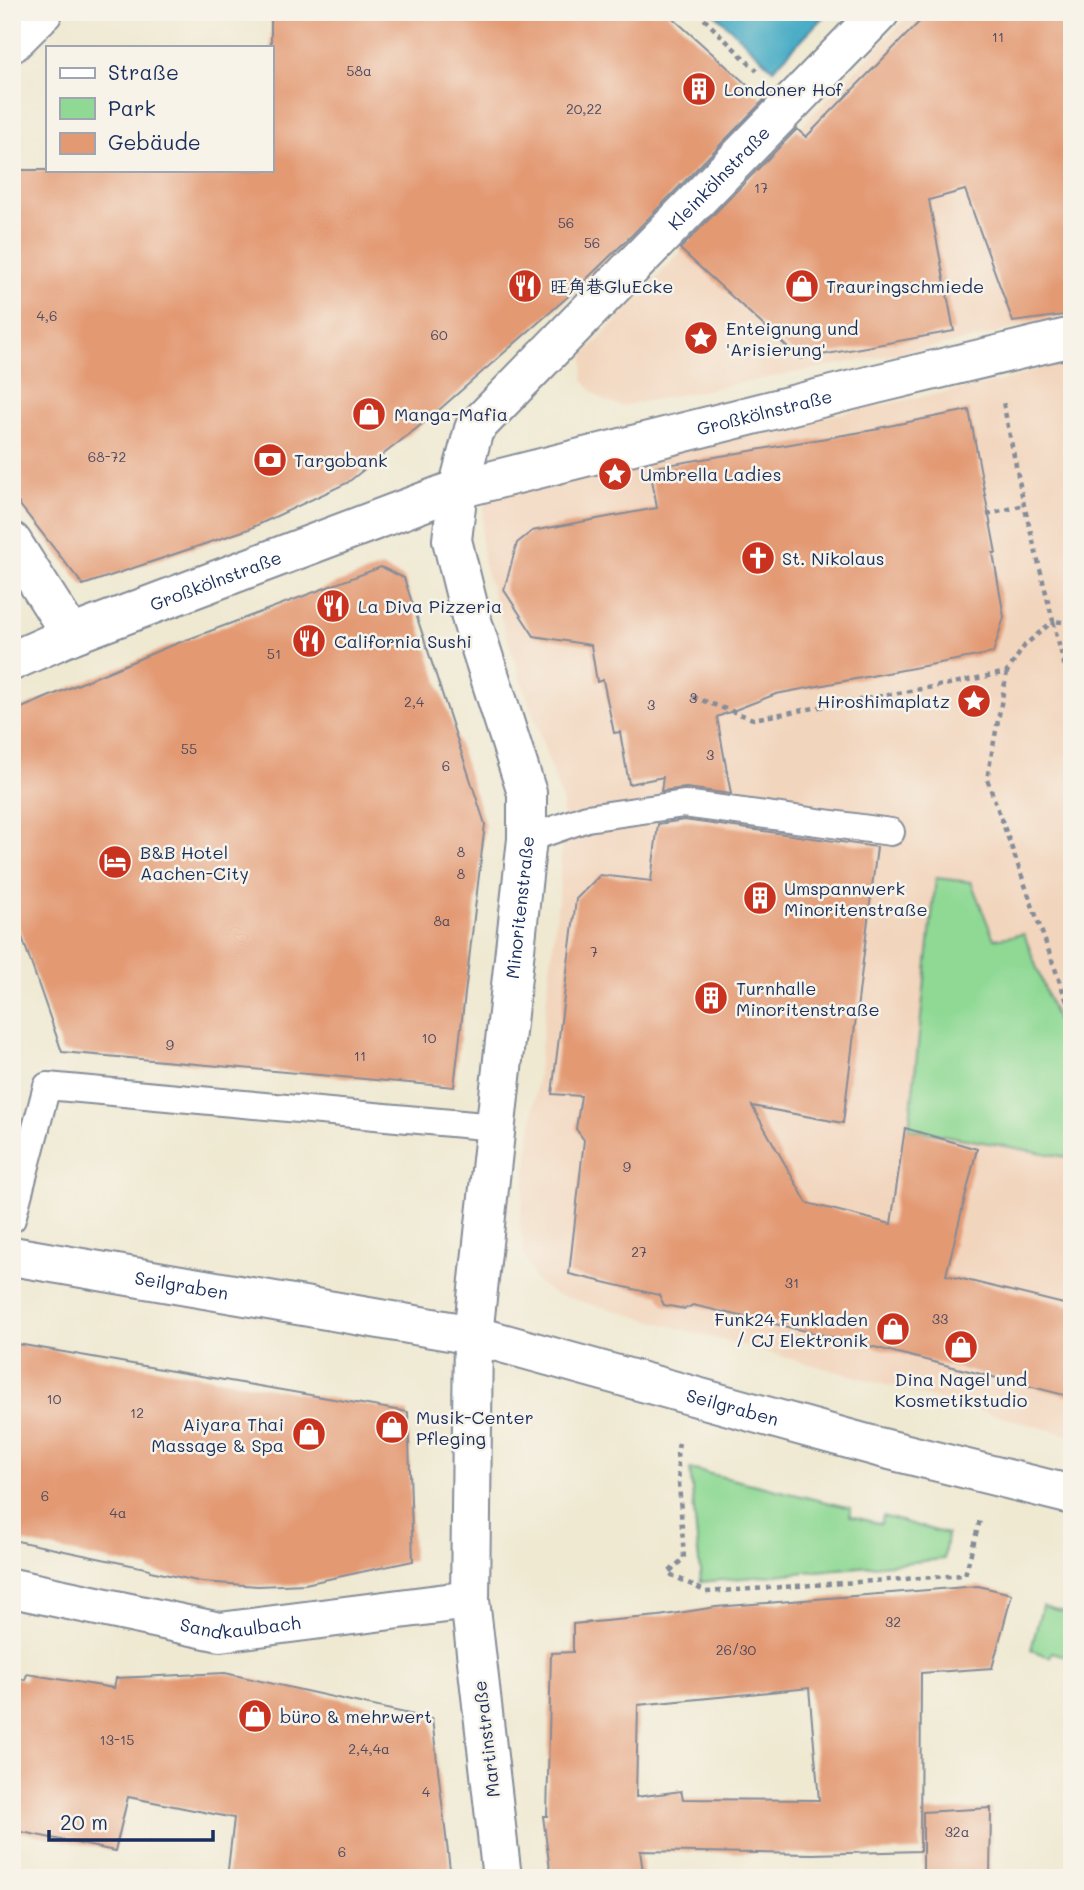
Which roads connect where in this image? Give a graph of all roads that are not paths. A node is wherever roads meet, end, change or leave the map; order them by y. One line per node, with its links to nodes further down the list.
1 (44, 12): 3 (street)
2 (880, 12): 5 (street, Kleinkölnstraße)
3 (12, 43)
4 (1072, 337): 5 (street, Großkölnstraße)
5 (458, 489): 7 (street, Großkölnstraße); 10 (street, Minoritenstraße)
6 (12, 542): 7 (street)
7 (71, 635): 8 (street, Großkölnstraße)
8 (12, 661)
9 (891, 832): 10 (lane)
10 (527, 839): 11 (street, Minoritenstraße)
11 (495, 1127): 12 (lane); 14 (street, Minoritenstraße)
12 (12, 1219)
13 (12, 1256): 14 (street, Seilgraben)
14 (473, 1335): 15 (street, Seilgraben); 17 (street)
15 (1072, 1495)
16 (12, 1588): 17 (street, Sandkaulbach)
17 (470, 1600): 18 (street, Martinstraße)
18 (502, 1878)

